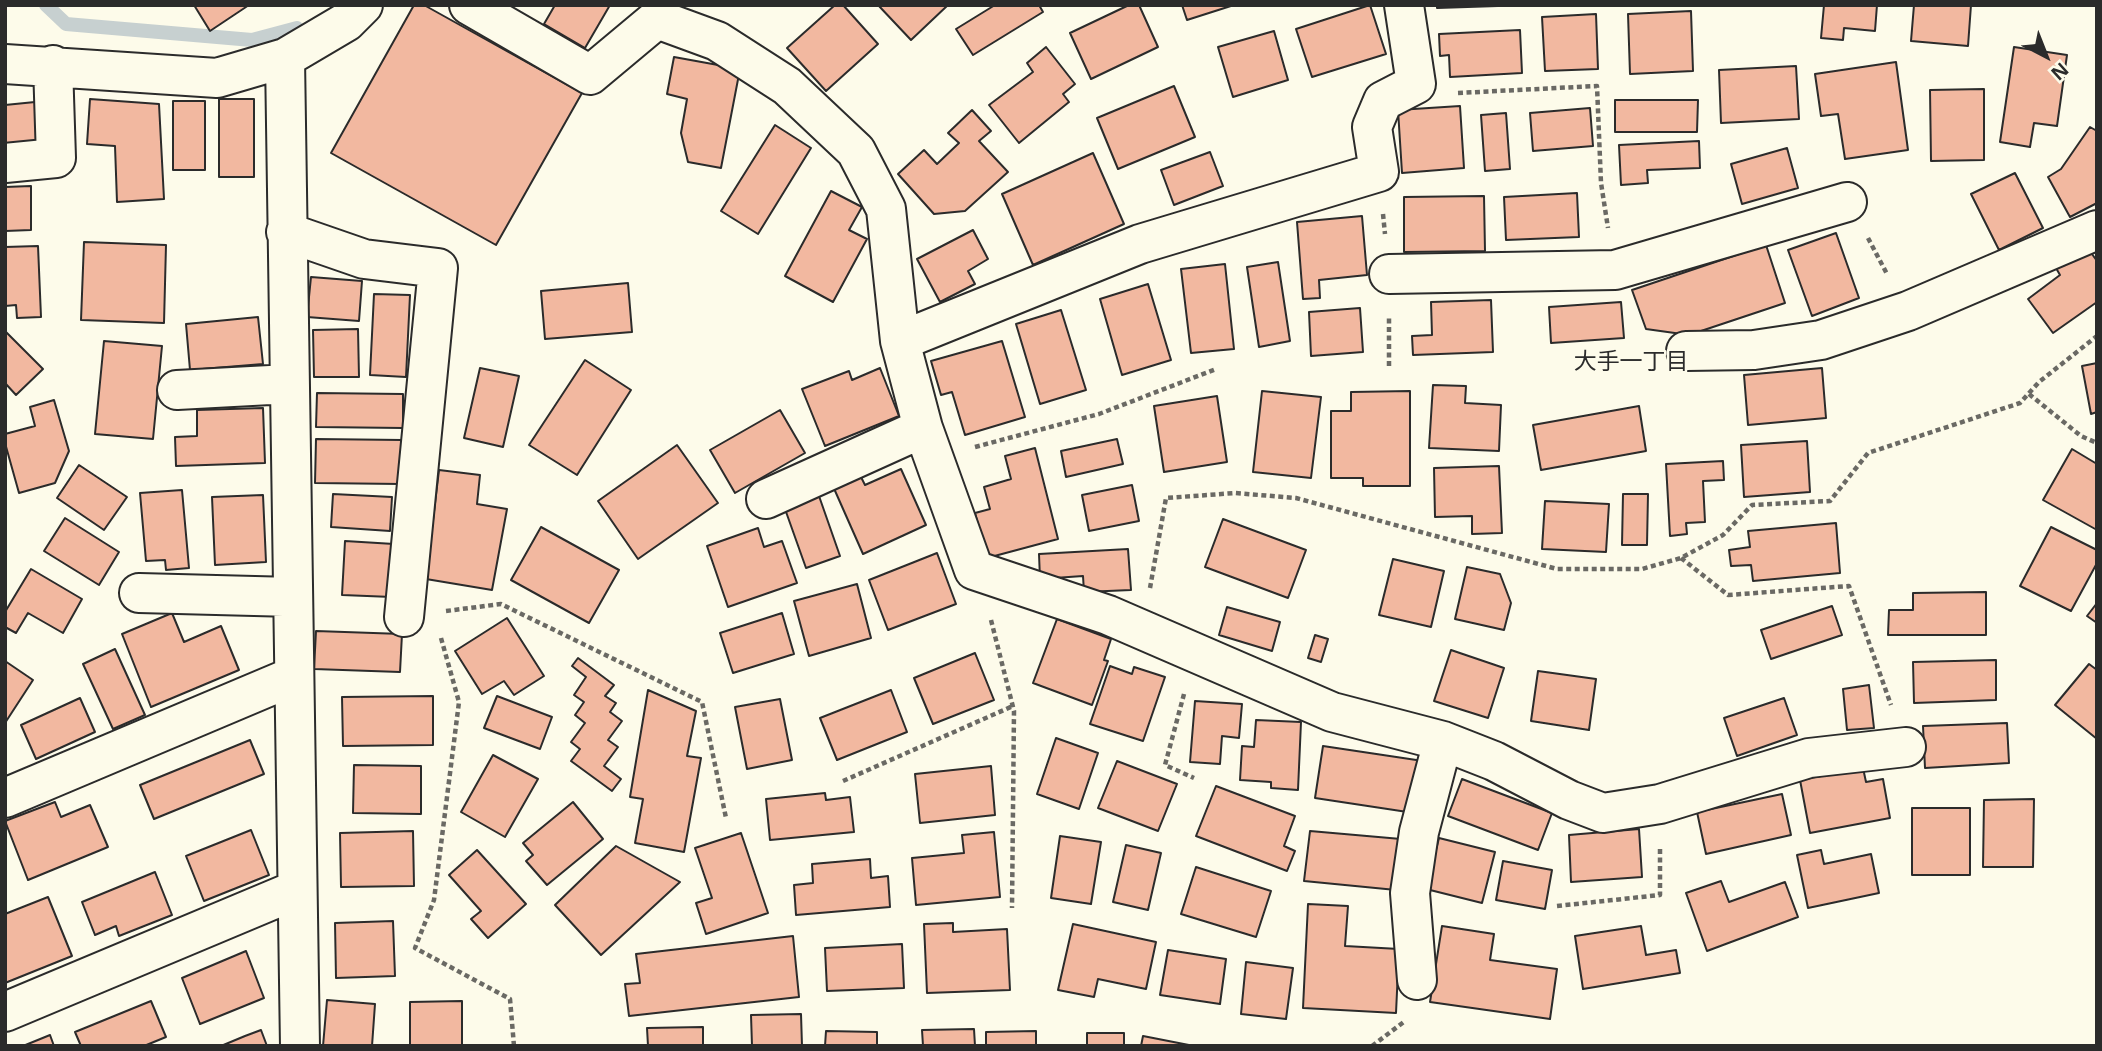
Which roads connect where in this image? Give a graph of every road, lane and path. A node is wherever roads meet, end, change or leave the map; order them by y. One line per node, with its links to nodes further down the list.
1 (363, 5): 4 (street)
2 (470, 5): 17 (street)
3 (1404, 5): 7 (street)
4 (285, 58): 6 (street); 12 (street)
5 (5, 64): 6 (street)
6 (53, 65): 8 (street)
7 (1416, 84): 9 (street); 13 (path)
8 (5, 163)
9 (1379, 172): 14 (path); 17 (street)
10 (1847, 202): 13 (street); 15 (path)
11 (2097, 230): 15 (street)
12 (286, 232): 20 (street); 30 (street)
13 (1615, 270): 14 (street)
14 (1389, 274)
15 (1908, 311): 18 (street)
16 (2097, 336): 22 (path)
17 (900, 341): 23 (street)
18 (1686, 351)
19 (1216, 369): 23 (path)
20 (289, 384): 21 (street); 29 (street)
21 (177, 390)
22 (2029, 394): 24 (path); 26 (path)
23 (929, 443): 25 (street); 27 (street)
24 (2097, 443)
25 (766, 499)
26 (1681, 558): 31 (path); 36 (path)
27 (974, 570): 31 (street); 34 (path)
28 (139, 593): 29 (street)
29 (293, 597): 33 (street)
30 (404, 617): 41 (path); 48 (path)
31 (1142, 630): 32 (street)
32 (1195, 653): 35 (street); 37 (path)
33 (294, 676): 39 (street); 42 (street)
34 (1013, 706): 38 (path); 44 (path)
35 (1443, 741): 40 (street); 45 (street)
36 (1906, 747): 40 (street)
37 (1194, 778)
38 (843, 781)
39 (5, 797)
40 (1660, 804): 43 (path)
41 (726, 818)
42 (296, 890): 46 (street); 47 (street)
43 (1557, 906)
44 (1012, 908)
45 (1417, 980)
46 (5, 1012)
47 (300, 1046)
48 (514, 1046)

